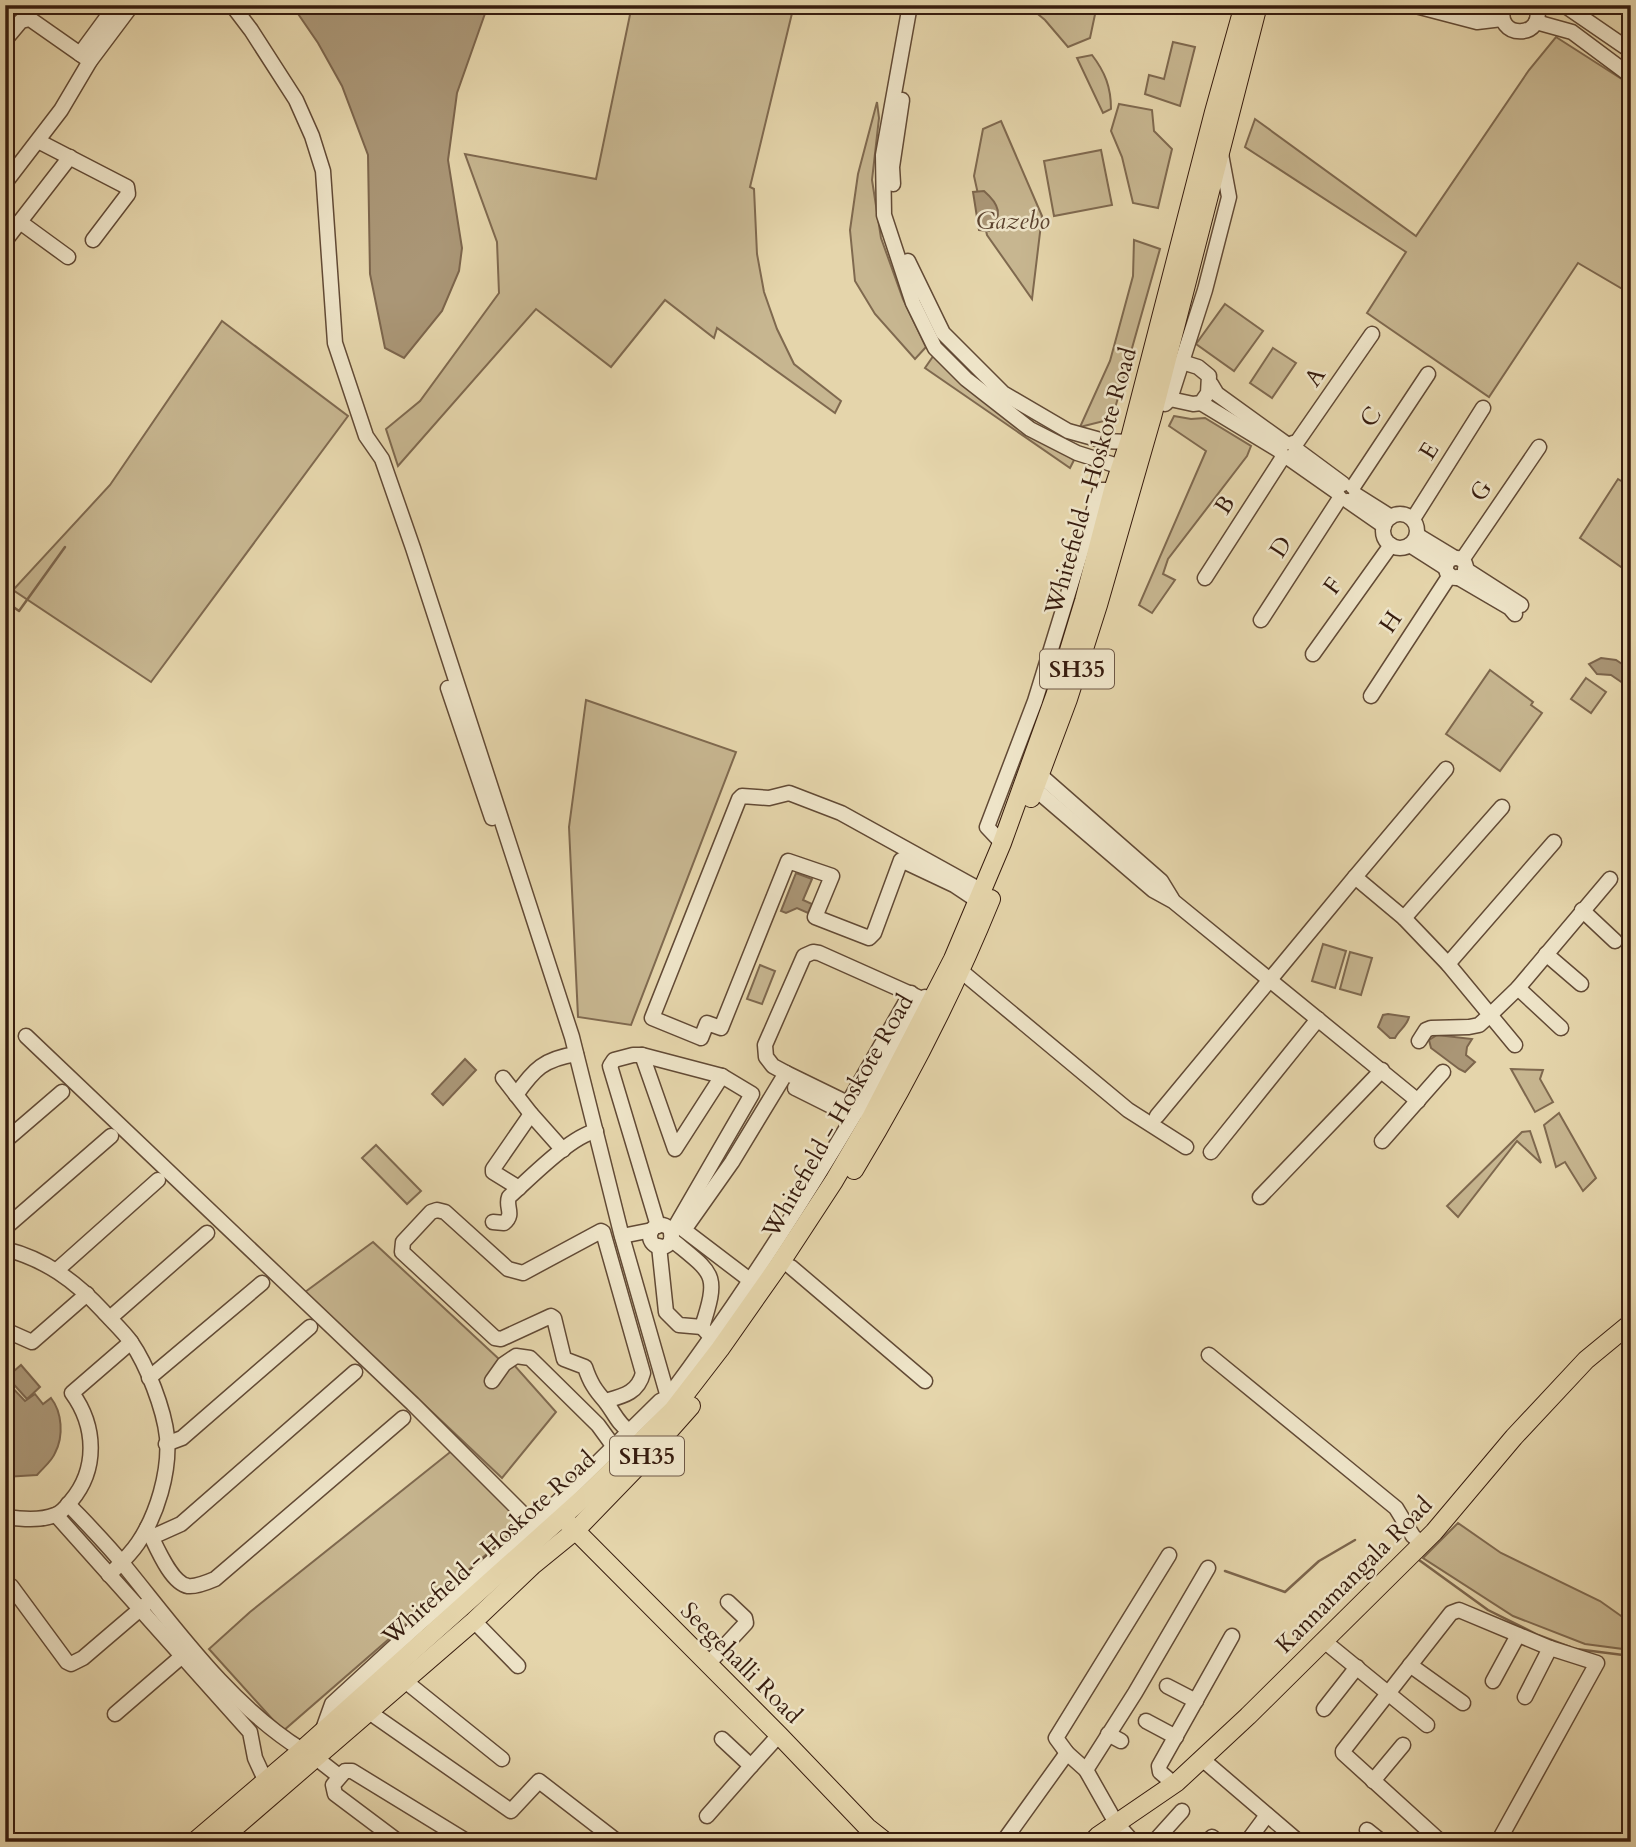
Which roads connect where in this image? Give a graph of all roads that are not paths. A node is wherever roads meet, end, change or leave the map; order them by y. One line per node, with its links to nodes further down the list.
1 (117, 5): 16 (street)
2 (132, 5): 16 (street)
3 (232, 5): 76 (street)
4 (910, 5): 38 (street)
5 (918, 5): 35 (street)
6 (1244, 5): 18 (main road, Whitefield - Hoskote Road / SH35)
7 (1258, 5): 18 (main road, Whitefield - Hoskote Road / SH35)
8 (1412, 5): 11 (street)
9 (1536, 5): 12 (street)
10 (1566, 7): 13 (street); 15 (street)
11 (1503, 12): 12 (street)
12 (1536, 22): 13 (street)
13 (1560, 29): 17 (street)
14 (5, 40): 16 (street)
15 (1631, 51)
16 (85, 58): 19 (street)
17 (1631, 76)
18 (1222, 115): 20 (main road, Whitefield - Hoskote Road / SH35); 35 (main road, Whitefield - Hoskote Road / SH35)
19 (38, 141): 21 (street); 22 (street)
20 (1221, 153): 28 (street); 34 (main road, Whitefield - Hoskote Road / SH35)
21 (70, 157): 23 (street); 24 (street)
22 (5, 183)
23 (20, 222): 25 (street); 26 (street)
24 (93, 240)
25 (5, 241)
26 (68, 257)
27 (1372, 334): 37 (street, A)
28 (1182, 362): 30 (street); 31 (street)
29 (1428, 374): 40 (street, C)
30 (1210, 384): 32 (street); 37 (street)
31 (1170, 399): 32 (street); 34 (street)
32 (1201, 403): 37 (street)
33 (1483, 408): 41 (street, E)
34 (1152, 417): 49 (main road, Whitefield - Hoskote Road / SH35)
35 (1129, 442): 38 (main road, Whitefield - Hoskote Road / SH35)
36 (1539, 447): 45 (street, G)
37 (1288, 451): 40 (street); 46 (street, B)
38 (1121, 467): 39 (main road, Whitefield - Hoskote Road / SH35)
39 (1113, 490): 49 (main road, Whitefield - Hoskote Road / SH35); 56 (street)
40 (1346, 493): 42 (street); 48 (street, D)
41 (1413, 519): 42 (street); 43 (street)
42 (1387, 521): 44 (street)
43 (1414, 540): 44 (street); 45 (street)
44 (1391, 545): 50 (street, F)
45 (1456, 568): 47 (street); 51 (street, H)
46 (1205, 578)
47 (1518, 610)
48 (1261, 620)
49 (1075, 652): 53 (main road, Whitefield - Hoskote Road / SH35); 56 (main road, Whitefield - Hoskote Road / SH35)
50 (1313, 654)
51 (1371, 696)
52 (1446, 769): 57 (street)
53 (1037, 782): 65 (main road, Whitefield - Hoskote Road / SH35); 66 (street)
54 (1503, 807): 61 (street)
55 (1554, 842): 64 (street)
56 (1002, 843): 59 (main road, Whitefield - Hoskote Road / SH35)
57 (1355, 877): 61 (street); 66 (street)
58 (1610, 879): 60 (street)
59 (980, 896): 59 (street); 69 (main road, Whitefield - Hoskote Road / SH35)
60 (1582, 910): 62 (street); 63 (street)
61 (1404, 918): 64 (street)
62 (1615, 941)
63 (1546, 954): 67 (street); 68 (street)
64 (1448, 964): 70 (street)
65 (961, 971): 93 (street); 107 (main road, Whitefield - Hoskote Road / SH35)
66 (1268, 980): 71 (street); 88 (street)
67 (1581, 984)
68 (1518, 988): 70 (street); 72 (street)
69 (922, 997): 81 (street); 87 (main road, Whitefield - Hoskote Road / SH35); 87 (street)
70 (1490, 1016): 74 (street); 75 (street)
71 (1318, 1019): 78 (street); 95 (street)
72 (1561, 1028)
73 (26, 1036): 133 (street)
74 (1419, 1041)
75 (1515, 1045)
76 (573, 1055): 84 (street); 89 (street)
77 (642, 1055): 80 (street); 80 (street); 101 (street)
78 (1382, 1070): 85 (street); 98 (street)
79 (1443, 1072): 85 (street)
80 (722, 1076): 104 (street)
81 (784, 1077): 87 (street); 109 (street)
82 (503, 1078): 84 (street)
83 (62, 1092): 91 (street)
84 (516, 1095): 86 (street)
85 (1418, 1101): 92 (street)
86 (531, 1114): 94 (street); 97 (street)
87 (857, 1114): 109 (street); 124 (main road, Whitefield - Hoskote Road / SH35)
88 (1157, 1116)
89 (593, 1132): 94 (street); 103 (street)
90 (111, 1136): 100 (street)
91 (5, 1141)
92 (1382, 1141)
93 (1186, 1147)
94 (563, 1150): 97 (street)
95 (1210, 1152)
96 (158, 1180): 108 (street)
97 (519, 1188): 99 (street)
98 (1260, 1197)
99 (493, 1222)
100 (5, 1228)
101 (655, 1228): 103 (street); 104 (street)
102 (207, 1233): 112 (street)
103 (612, 1233): 106 (street); 123 (street); 123 (street); 124 (street)
104 (664, 1241): 106 (street); 116 (street); 116 (street)
105 (5, 1248): 108 (street)
106 (628, 1255): 124 (street)
107 (791, 1268): 122 (street); 124 (main road, Whitefield - Hoskote Road / SH35)
108 (57, 1270): 111 (street)
109 (751, 1281): 116 (street)
110 (262, 1283): 120 (street)
111 (87, 1294): 112 (street); 115 (street)
112 (110, 1318): 117 (street)
113 (1631, 1323): 136 (main road, Kannamangala Road)
114 (310, 1327): 127 (street)
115 (5, 1331)
116 (707, 1333): 124 (street)
117 (131, 1342): 120 (street); 129 (street)
118 (1209, 1355): 136 (street)
119 (355, 1372): 135 (street)
120 (149, 1378): 127 (street)
121 (492, 1381): 128 (street)
122 (925, 1381)
123 (605, 1401): 126 (street)
124 (670, 1412): 126 (street); 132 (main road, Whitefield - Hoskote Road / SH35); 134 (main road, Whitefield - Hoskote Road / SH35)
125 (403, 1418): 135 (street)
126 (630, 1432): 128 (street)
127 (166, 1444): 135 (street)
128 (614, 1447): 133 (street)
129 (68, 1504): 130 (street); 138 (street)
130 (56, 1515): 131 (street); 140 (street)
131 (5, 1517)
132 (562, 1518): 134 (main road, Seegehalli Road); 167 (main road, Whitefield - Hoskote Road / SH35)
133 (534, 1525): 167 (street)
134 (576, 1530): 145 (main road, Whitefield - Hoskote Road / SH35); 151 (main road, Seegehalli Road)
135 (150, 1533): 138 (street)
136 (1422, 1544): 148 (main road, Kannamangala Road)
137 (1169, 1555): 172 (street)
138 (121, 1562): 140 (street); 142 (street)
139 (1208, 1568): 177 (street)
140 (109, 1575): 144 (street)
141 (5, 1584): 144 (street)
142 (152, 1600): 144 (street); 150 (street)
143 (728, 1602): 151 (street)
144 (140, 1611): 150 (street)
145 (474, 1621): 152 (street); 155 (main road, Whitefield - Hoskote Road / SH35)
146 (1518, 1635): 149 (street); 153 (street); 156 (street)
147 (1232, 1636): 160 (street)
148 (1324, 1641): 154 (street); 175 (main road, Kannamangala Road)
149 (1550, 1648): 159 (street); 201 (street)
150 (187, 1653): 164 (street); 173 (street); 180 (street)
151 (708, 1664): 168 (main road, Seegehalli Road)
152 (518, 1665)
153 (1409, 1665): 158 (street); 161 (street)
154 (1357, 1667): 158 (street); 162 (street)
155 (405, 1681): 163 (main road, Whitefield - Hoskote Road / SH35); 174 (street)
156 (1493, 1681)
157 (1167, 1686): 160 (street)
158 (1387, 1692): 166 (street); 179 (street)
159 (1525, 1697)
160 (1196, 1701): 169 (street)
161 (1463, 1703)
162 (1324, 1709)
163 (369, 1713): 173 (main road, Whitefield - Hoskote Road / SH35); 192 (street)
164 (116, 1714)
165 (1146, 1721): 169 (street)
166 (1427, 1725)
167 (322, 1732): 173 (main road, Whitefield - Hoskote Road / SH35)
168 (779, 1735): 176 (street); 193 (main road, Seegehalli Road)
169 (1176, 1737): 181 (street)
170 (722, 1739): 176 (street)
171 (1403, 1745): 179 (street)
172 (1067, 1753): 177 (street); 194 (street)
173 (309, 1754): 178 (street); 180 (main road, Whitefield - Hoskote Road / SH35); 189 (main road, Whitefield - Hoskote Road / SH35)
174 (502, 1759)
175 (1202, 1759): 181 (main road, Kannamangala Road); 183 (street)
176 (751, 1766): 184 (street)
177 (1086, 1770): 185 (street)
178 (340, 1776): 190 (street); 191 (street)
179 (1373, 1781): 200 (street)
180 (266, 1782): 188 (main road, Whitefield - Hoskote Road / SH35)
181 (1174, 1784): 185 (main road, Kannamangala Road)
182 (1182, 1811): 197 (street)
183 (1267, 1815): 187 (street); 198 (street)
184 (707, 1816)
185 (1116, 1823): 195 (main road, Kannamangala Road); 196 (street)
186 (1367, 1830): 199 (street)
187 (1297, 1841)
188 (194, 1842)
189 (218, 1842)
190 (400, 1842)
191 (468, 1842)
192 (618, 1842)
193 (886, 1842)
194 (1003, 1842)
195 (1092, 1842)
196 (1133, 1842)
197 (1154, 1842)
198 (1247, 1842)
199 (1382, 1842)
200 (1441, 1842)
201 (1498, 1842)

